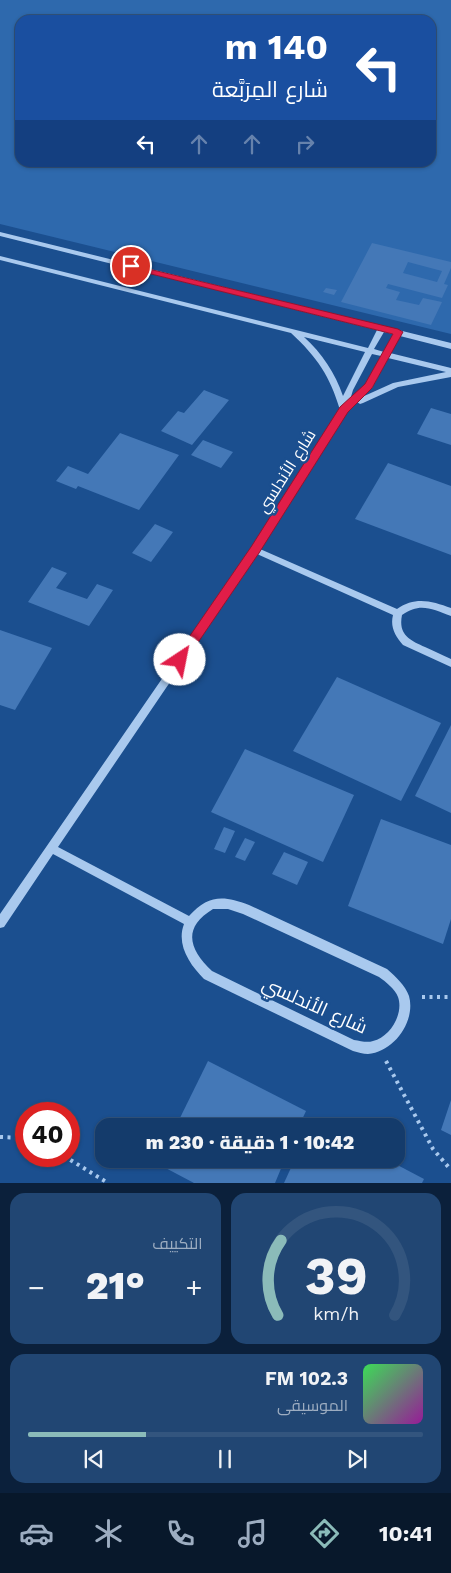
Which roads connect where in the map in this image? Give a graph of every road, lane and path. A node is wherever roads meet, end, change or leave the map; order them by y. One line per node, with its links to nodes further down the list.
1 (0, 234): 3 (street)
2 (0, 258): 4 (street)
3 (382, 328): 5 (street); 7 (street, شارع الأندلسي)
4 (290, 330): 7 (street); 10 (street)
5 (398, 332): 6 (street); 8 (street, شارع الأندلسي)
6 (451, 346)
7 (370, 350): 8 (street); 10 (street, شارع الأندلسي)
8 (387, 354): 9 (street); 10 (street, شارع الأندلسي)
9 (451, 373): 10 (street)
10 (344, 410): 11 (street, شارع الأندلسي)
11 (255, 550): 12 (street); 15 (street, شارع الأندلسي)
12 (398, 612): 13 (street); 14 (street)
13 (451, 612)
14 (451, 663)
15 (52, 848): 16 (street, شارع الأندلسي); 17 (street)
16 (4, 909): 18 (street, شارع الأندلسي)
17 (190, 922): 20 (street); 21 (street, شارع الأندلسي)
18 (0, 923)
19 (451, 997): 20 (path)
20 (403, 998): 21 (street, شارع الأندلسي)
21 (377, 1046): 25 (path)
22 (0, 1137): 23 (path)
23 (15, 1138)
24 (80, 1166): 26 (path)
25 (451, 1170)
26 (108, 1183)

